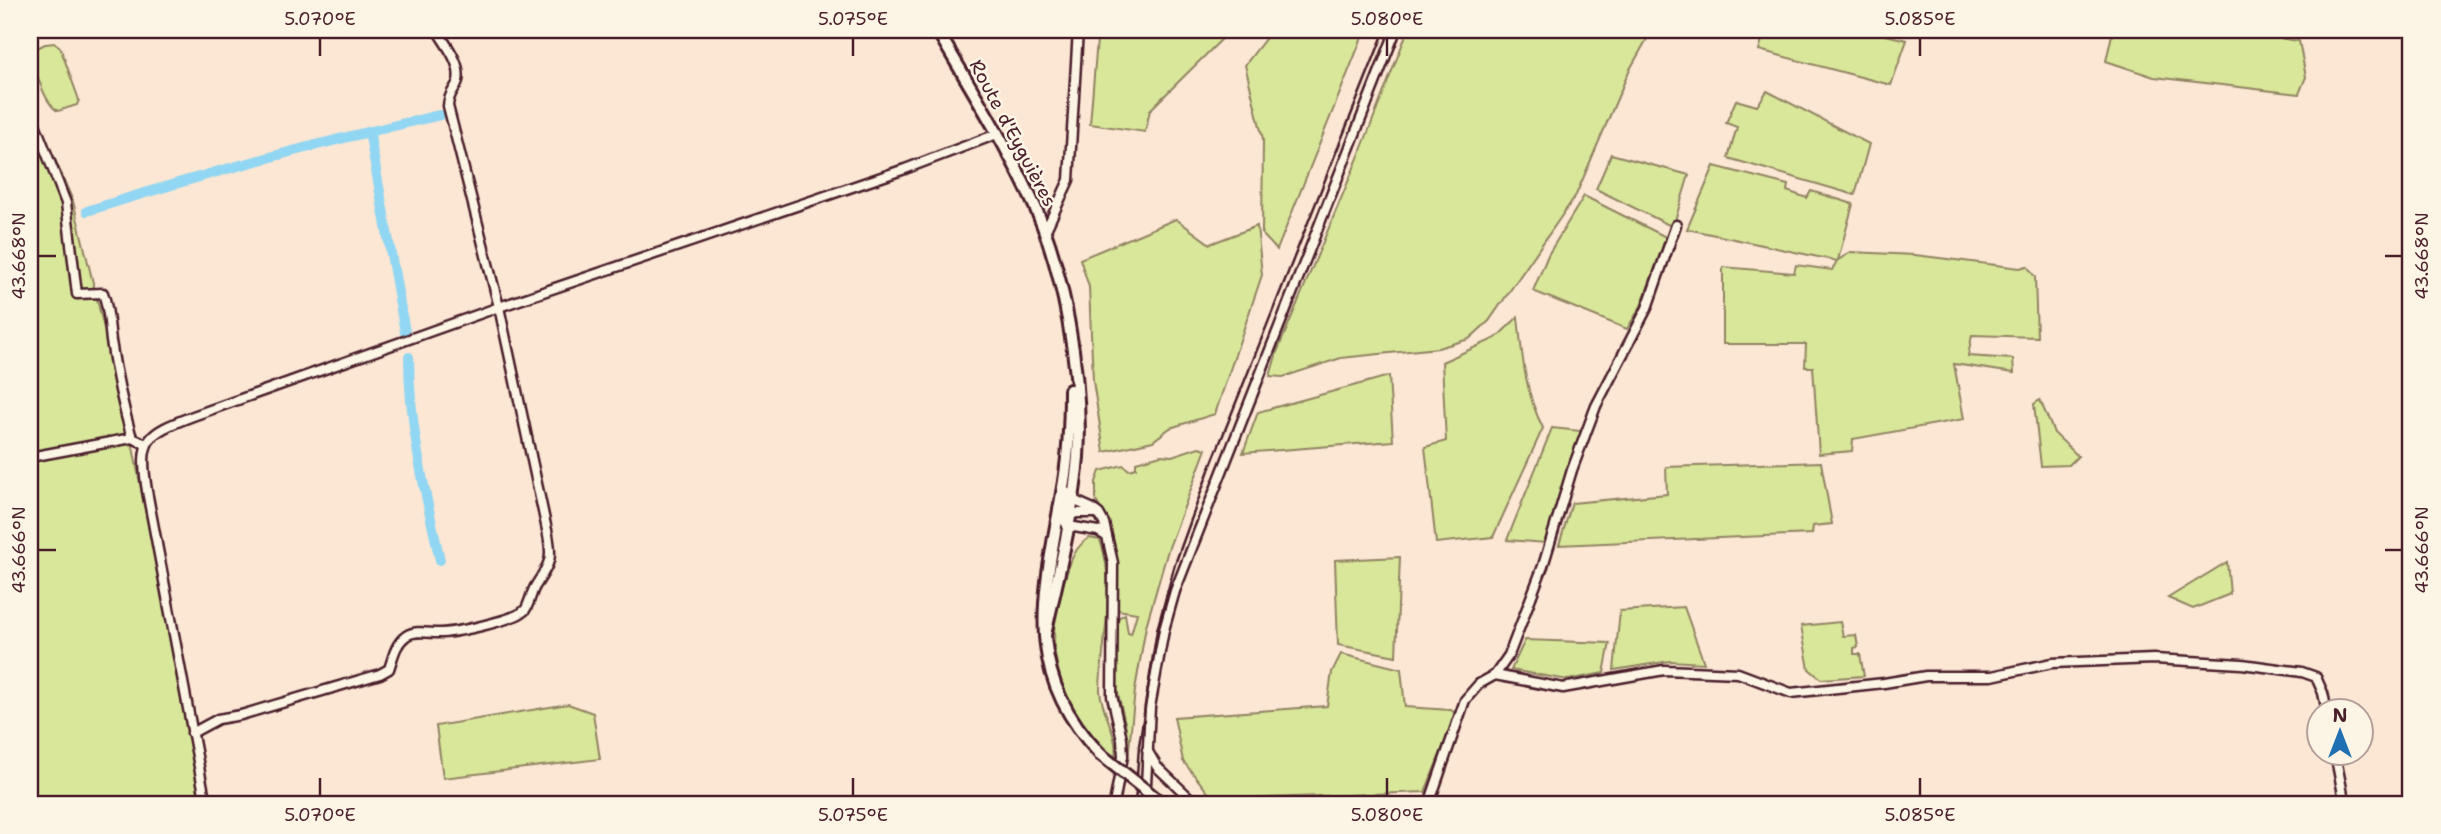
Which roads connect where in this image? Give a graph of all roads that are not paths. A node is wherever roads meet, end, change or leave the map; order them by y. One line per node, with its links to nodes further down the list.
1 (437, 30): 9 (street)
2 (937, 30): 6 (main road, Route d'Eyguières)
3 (1078, 30): 8 (street)
4 (1396, 30): 21 (street)
5 (30, 111): 11 (street)
6 (997, 134): 8 (main road, Route d'Eyguières); 9 (street)
7 (1676, 225): 18 (street)
8 (1045, 232): 10 (main road, Route d'Eyguières)
9 (499, 307): 12 (street); 20 (street)
10 (1070, 338): 14 (main road, Route d'Eyguières); 16 (main road, Route d'Eyguières)
11 (132, 438): 12 (street); 13 (street)
12 (146, 444): 20 (street)
13 (30, 457)
14 (1073, 500): 15 (street); 16 (main road, Route d'Eyguières)
15 (1096, 513): 16 (street); 17 (street)
16 (1065, 521): 17 (street); 26 (main road, Route d'Eyguières, bridge)
17 (1106, 536): 24 (street)
18 (1496, 675): 19 (street); 28 (street)
19 (2324, 698)
20 (192, 733): 23 (street)
21 (1147, 748): 25 (street); 27 (street)
22 (2338, 768): 29 (street)
23 (206, 804)
24 (1114, 804)
25 (1144, 804)
26 (1163, 804)
27 (1196, 804)
28 (1429, 804)
29 (2346, 804)

